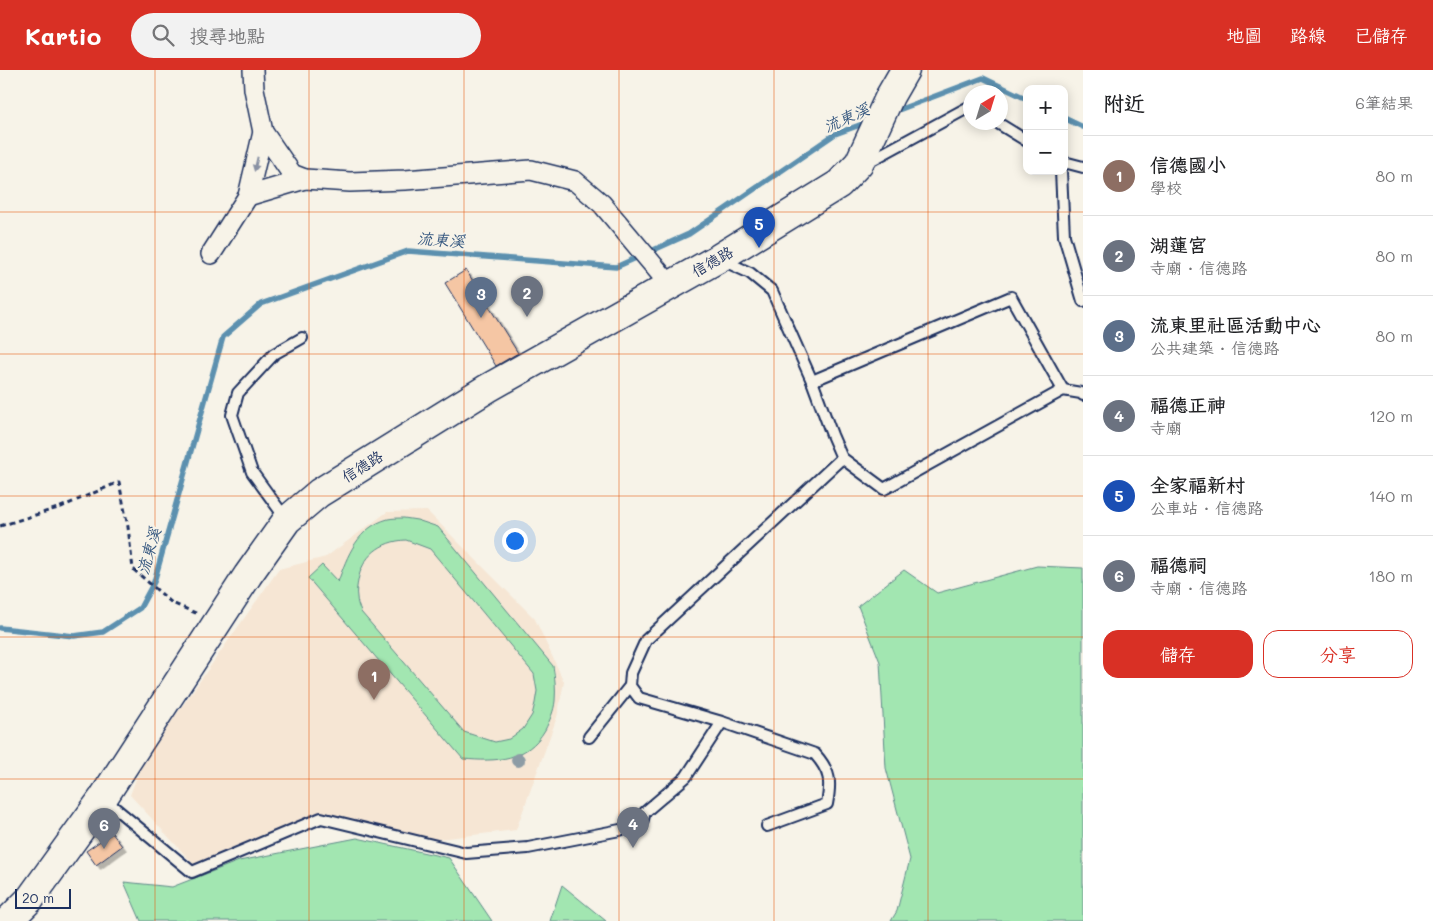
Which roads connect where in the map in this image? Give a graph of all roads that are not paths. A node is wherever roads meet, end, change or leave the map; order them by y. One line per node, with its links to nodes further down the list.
1 (253, 70): 5 (street)
2 (905, 70): 9 (street)
3 (963, 110): 9 (lane)
4 (1008, 129): 6 (lane)
5 (263, 132): 11 (street); 12 (street, one-way to 12)
6 (1023, 139)
7 (1068, 163): 8 (lane)
8 (1083, 167)
9 (854, 168): 14 (street, 信德路)
10 (1061, 175): 16 (lane)
11 (305, 178): 12 (street); 15 (street)
12 (248, 196): 13 (street)
13 (211, 254)
14 (718, 258): 15 (street, 信德路); 18 (lane)
15 (664, 278): 22 (street, 信德路)
16 (1083, 301)
17 (302, 338): 22 (lane)
18 (812, 380): 19 (lane); 21 (lane)
19 (1063, 390): 20 (lane); 21 (lane)
20 (1083, 395)
21 (842, 458): 23 (lane)
22 (287, 520): 26 (street, 信德路)
23 (630, 686): 24 (lane); 25 (lane)
24 (722, 722): 27 (lane); 28 (lane)
25 (589, 737)
26 (103, 798): 29 (lane); 30 (street, 信德路)
27 (642, 826)
28 (767, 826)
29 (620, 830)
30 (8, 921)

